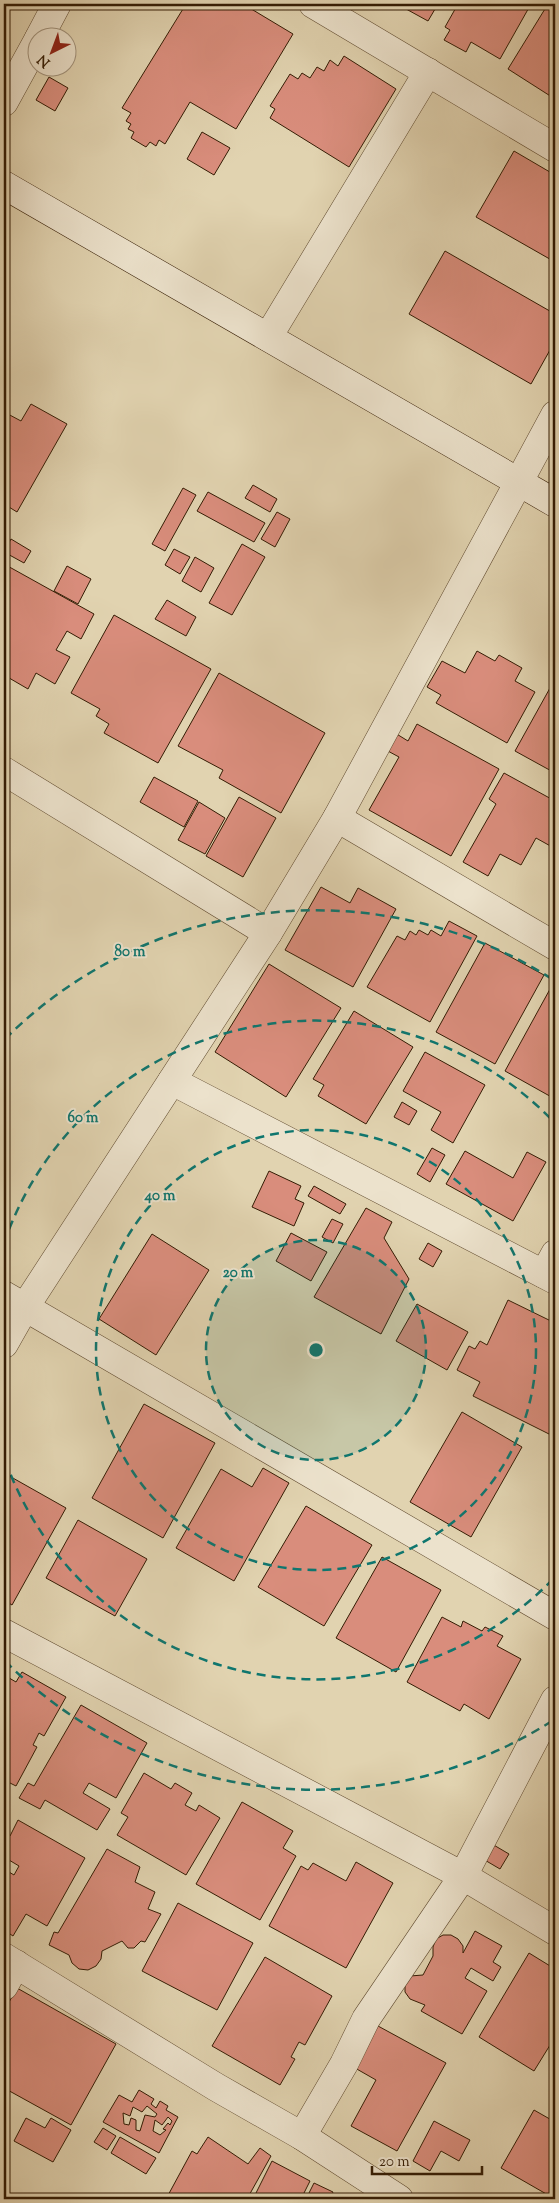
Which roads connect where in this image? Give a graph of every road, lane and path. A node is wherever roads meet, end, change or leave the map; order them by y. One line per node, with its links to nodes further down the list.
1 (57, 4): 3 (street)
2 (313, 4): 5 (street)
3 (44, 28)
4 (28, 58): 6 (street)
5 (428, 72): 7 (street); 9 (street)
6 (4, 102)
7 (555, 148)
8 (4, 185): 9 (street)
9 (268, 338): 11 (street)
10 (555, 415): 11 (street)
11 (520, 484): 12 (street); 14 (street)
12 (555, 503)
13 (4, 771): 15 (street)
14 (337, 818): 15 (street); 16 (street)
15 (268, 933): 17 (street)
16 (555, 946)
17 (172, 1081): 18 (street); 19 (street)
18 (552, 1269)
19 (14, 1301): 20 (street); 21 (street)
20 (4, 1344)
21 (555, 1616)
22 (4, 1633): 24 (street)
23 (555, 1700): 24 (street)
24 (463, 1876): 25 (street); 27 (street)
25 (555, 1931)
26 (8, 1969): 27 (street)
27 (302, 2136): 28 (street)
28 (398, 2199)

